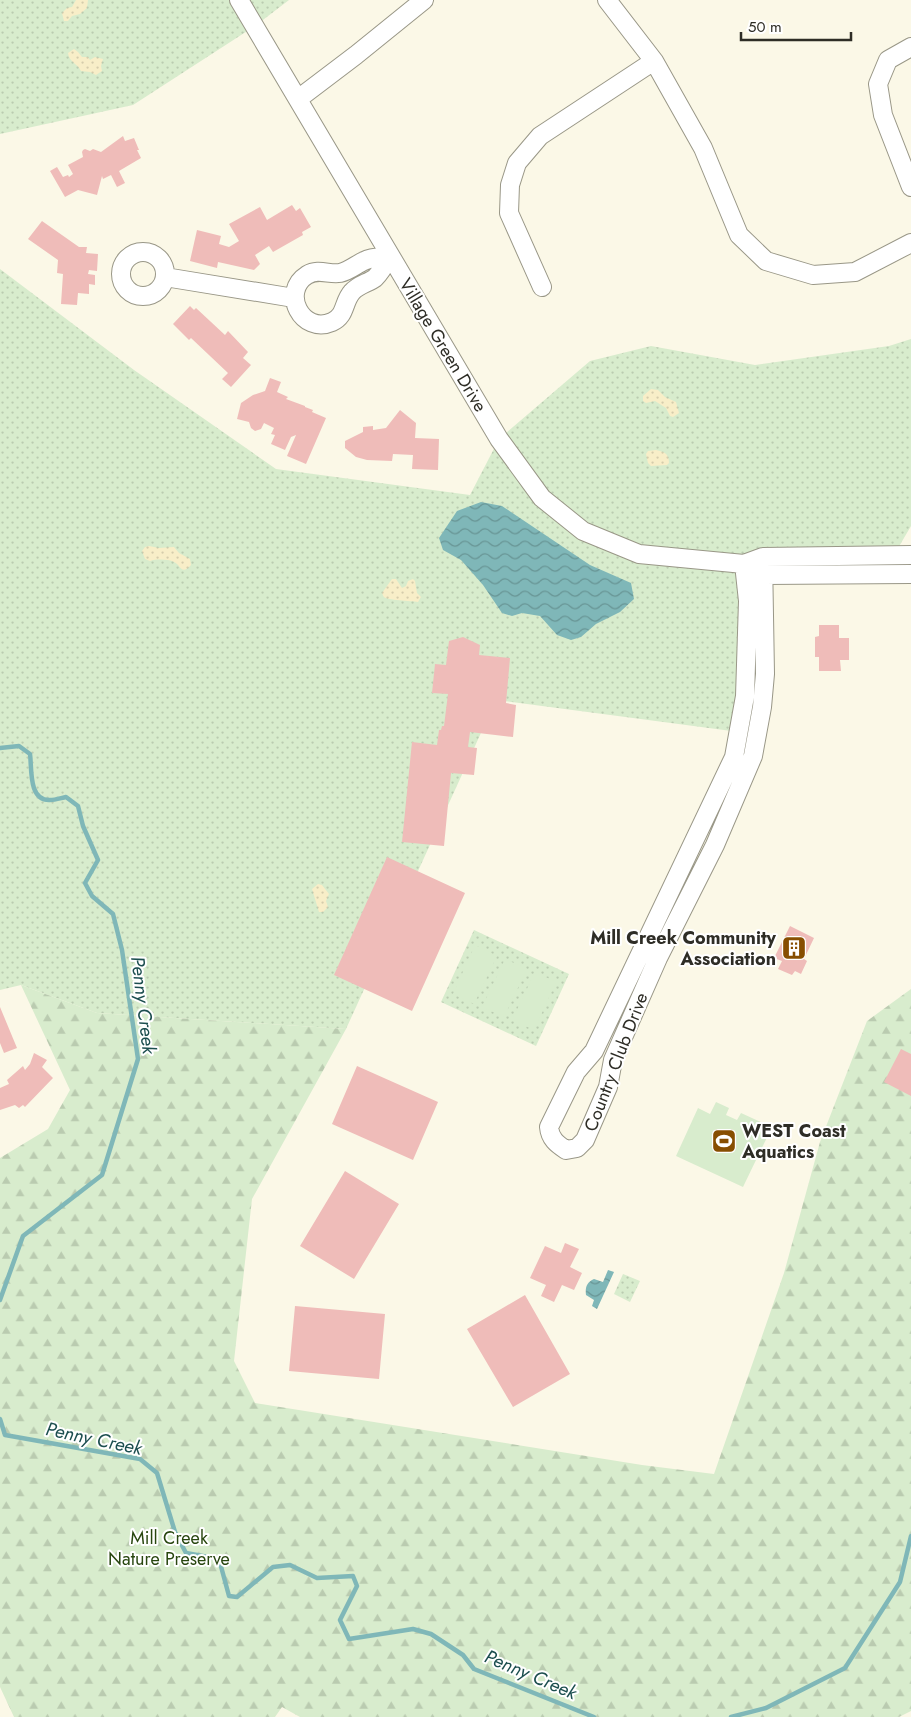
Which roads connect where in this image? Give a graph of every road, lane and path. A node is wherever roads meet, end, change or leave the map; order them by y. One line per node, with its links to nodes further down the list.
1 (238, 0): 6 (street, Village Green Drive)
2 (424, 0): 6 (street)
3 (607, 0): 5 (street)
4 (911, 47): 7 (street)
5 (654, 61): 8 (street); 11 (street)
6 (298, 99): 9 (street, Village Green Drive)
7 (911, 187)
8 (911, 243)
9 (390, 256): 12 (street); 12 (street); 15 (street, Village Green Drive)
10 (165, 277): 12 (street)
11 (542, 287)
12 (294, 298)
13 (911, 555): 14 (street, Village Green Drive)
14 (763, 557): 15 (street, Village Green Drive); 17 (street, Country Club Drive)
15 (744, 564): 17 (street, Village Green Drive); 17 (street, Country Club Drive)
16 (911, 574): 17 (street, Village Green Drive)
17 (764, 575)

